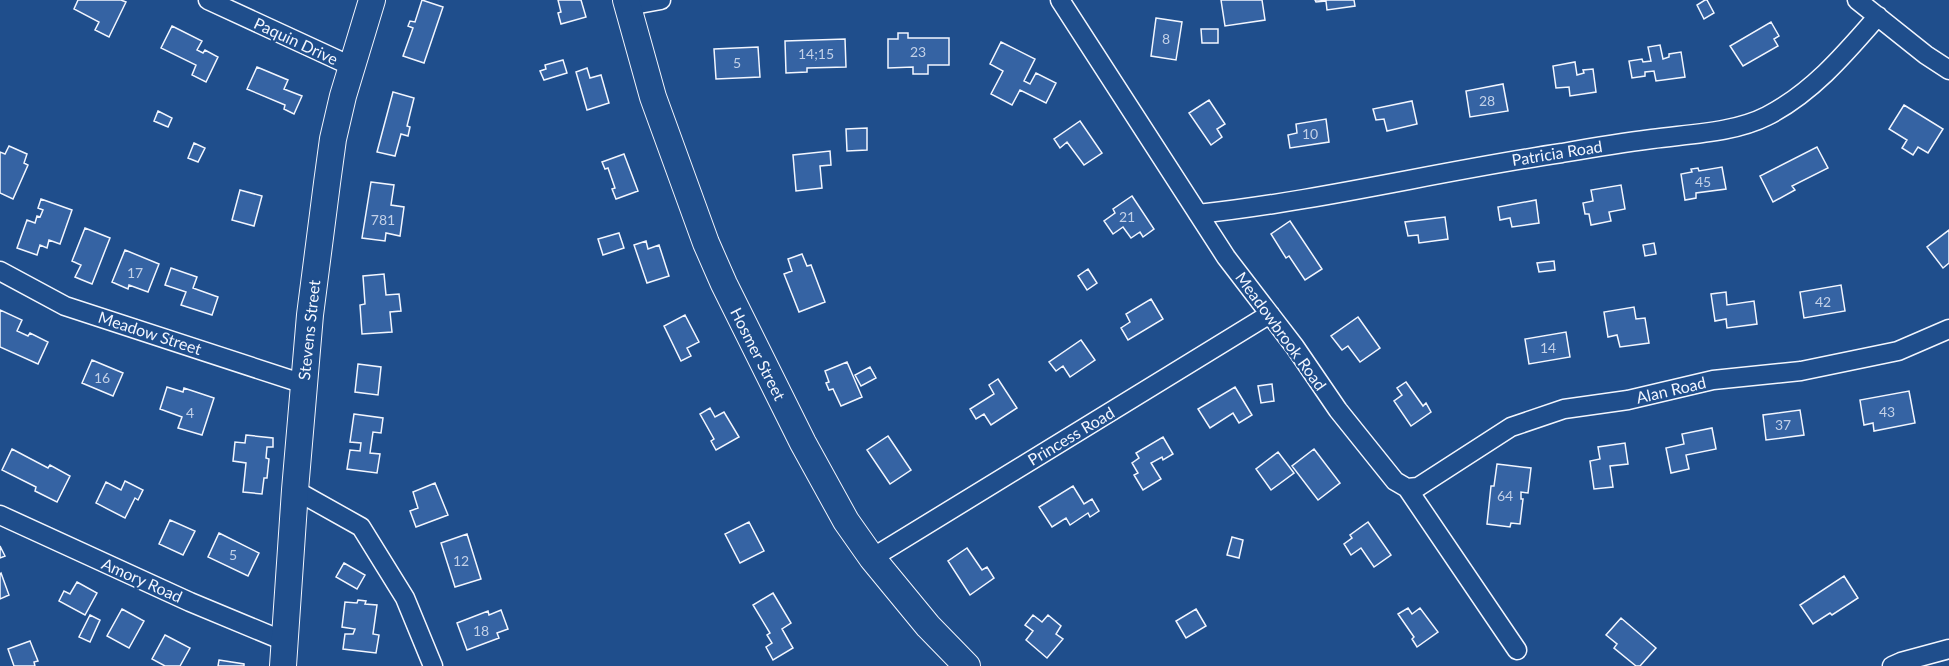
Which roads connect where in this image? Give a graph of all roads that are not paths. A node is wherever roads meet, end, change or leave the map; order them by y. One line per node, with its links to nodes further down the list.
1 (208, 0): 8 (street, Paquin Drive)
2 (372, 0): 8 (street, Stevens Street)
3 (661, 0): 6 (street)
4 (1060, 0): 10 (street, Meadowbrook Road)
5 (1857, 0): 7 (street)
6 (627, 3): 18 (street, Hosmer Street)
7 (1878, 16): 9 (street); 10 (street, Patricia Road)
8 (351, 66): 14 (street, Stevens Street)
9 (1949, 70)
10 (1198, 214): 12 (street, Meadowbrook Road)
11 (0, 271): 14 (street, Meadow Street)
12 (1270, 314): 15 (street, Meadowbrook Road); 18 (street, Princess Road)
13 (1949, 329): 15 (street, Alan Road)
14 (304, 384): 16 (street, Stevens Street)
15 (1407, 488): 20 (street, Meadowbrook Road)
16 (295, 490): 19 (street, Stevens Street); 23 (street)
17 (0, 515): 19 (street, Amory Road)
18 (872, 558): 24 (street, Hosmer Street)
19 (284, 641): 22 (street, Stevens Street)
20 (1517, 650)
21 (1949, 650): 25 (street)
22 (282, 666)
23 (433, 666)
24 (967, 666)
25 (1892, 666)

